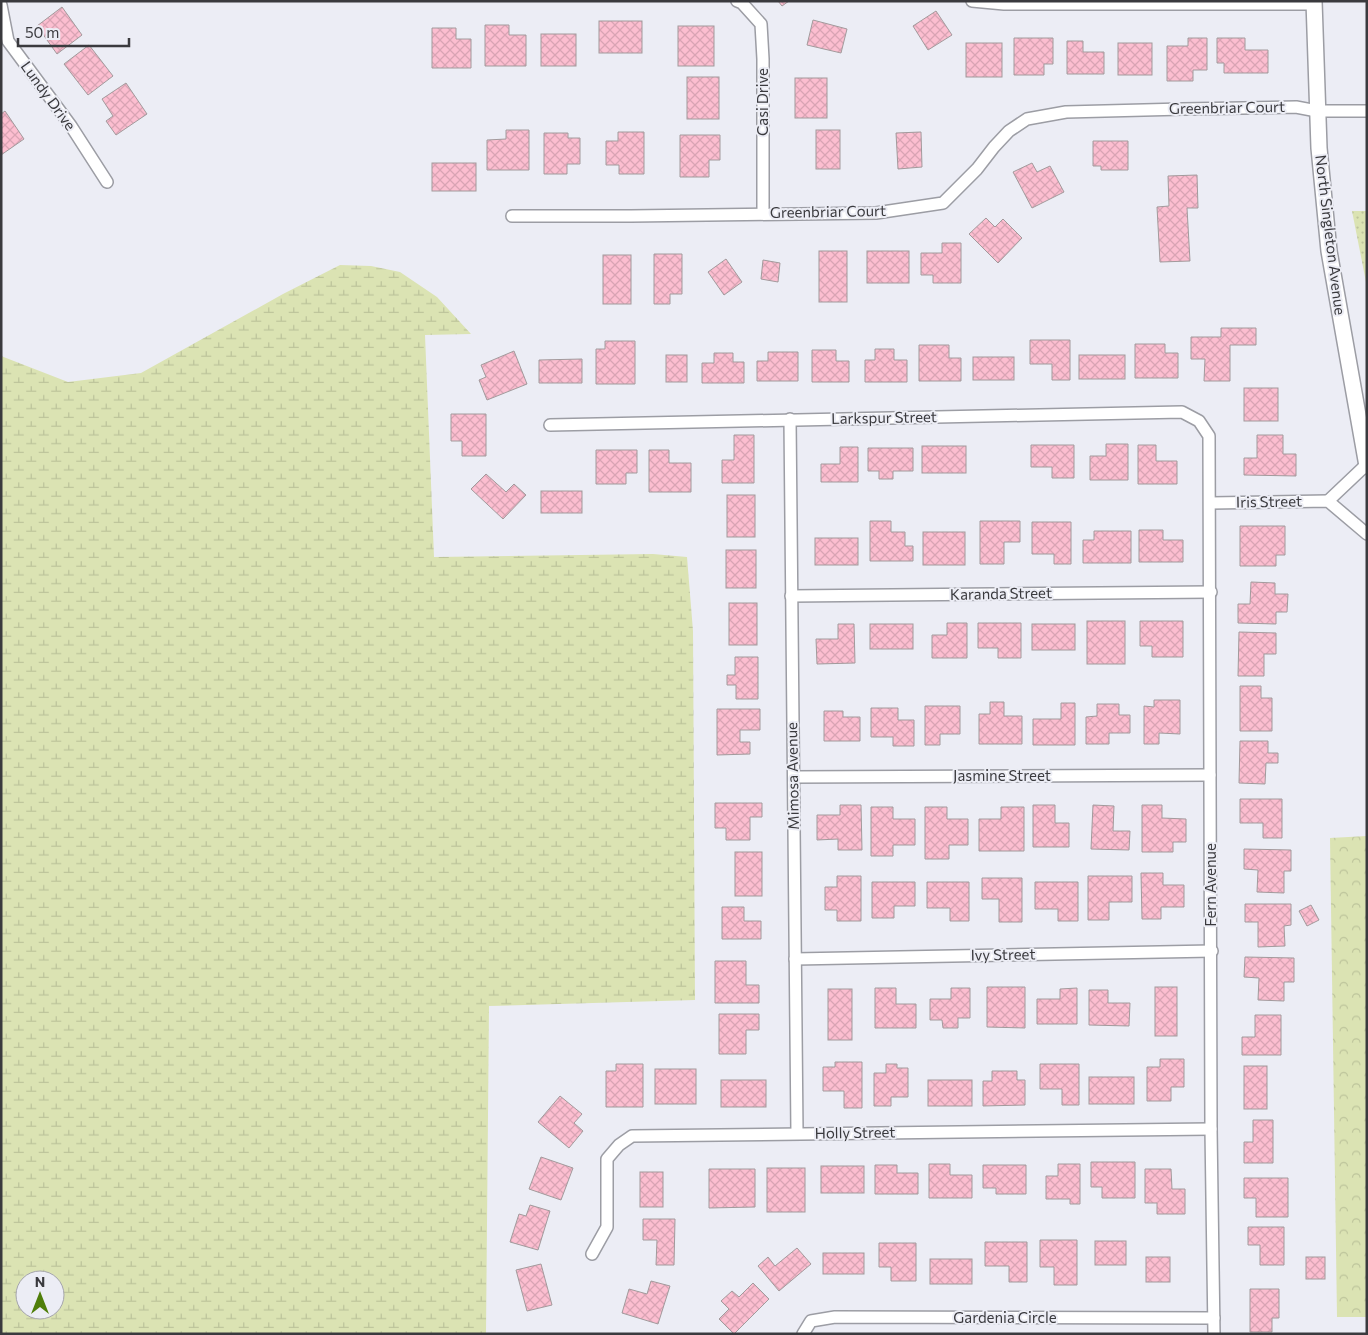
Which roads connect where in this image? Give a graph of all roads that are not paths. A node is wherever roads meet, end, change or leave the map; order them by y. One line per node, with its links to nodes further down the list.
1 (736, 1): 8 (street, Casi Drive)
2 (972, 1): 3 (street)
3 (1314, 2): 5 (street, North Singleton Avenue)
4 (1, 5): 7 (street, Lundy Drive)
5 (1318, 111): 6 (street, Greenbriar Court); 8 (street, Greenbriar Court); 13 (street, North Singleton Avenue)
6 (1367, 111)
7 (107, 182)
8 (763, 214): 9 (street, Greenbriar Court)
9 (512, 216)
10 (790, 420): 11 (street, Larkspur Street); 12 (street, Larkspur Street); 18 (street, Mimosa Avenue)
11 (550, 425)
12 (1209, 436): 15 (street, Fern Avenue)
13 (1367, 465): 14 (street)
14 (1328, 501): 15 (street, Iris Street); 16 (street)
15 (1210, 503): 17 (street, Fern Avenue)
16 (1367, 534)
17 (1211, 592): 18 (street, Karanda Street); 19 (street, Fern Avenue)
18 (792, 596): 20 (street, Mimosa Avenue)
19 (1210, 775): 20 (street, Jasmine Street); 21 (street, Fern Avenue)
20 (794, 777): 22 (street, Mimosa Avenue)
21 (1212, 952): 22 (street, Ivy Street); 23 (street, Fern Avenue)
22 (795, 959): 24 (street, Mimosa Avenue)
23 (1211, 1129): 24 (street, Holly Street); 26 (street, Fern Avenue)
24 (797, 1133): 25 (street, Holly Street)
25 (592, 1254)
26 (1214, 1318): 27 (street, Gardenia Circle); 28 (street, Fern Avenue)
27 (803, 1334)
28 (1214, 1334)

